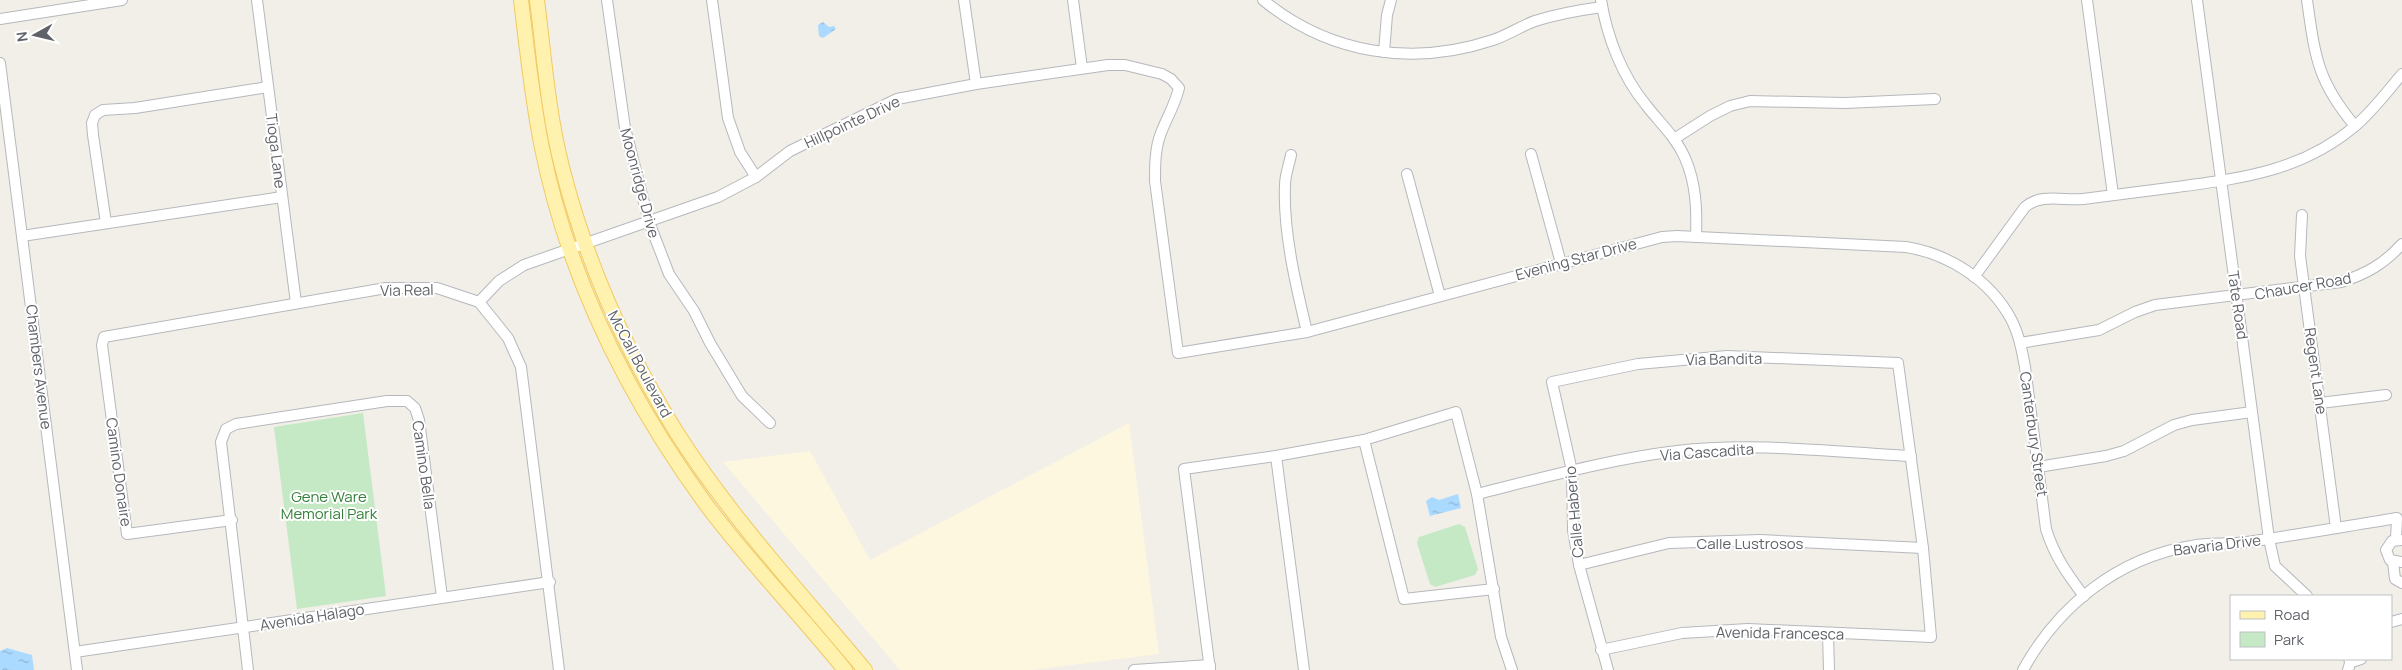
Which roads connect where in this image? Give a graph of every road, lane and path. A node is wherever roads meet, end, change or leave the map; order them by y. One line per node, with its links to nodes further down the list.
1 (122, 0): 15 (street)
2 (257, 0): 21 (street, Tioga Lane)
3 (521, 0): 39 (main road, McCall Boulevard)
4 (537, 0): 37 (main road, McCall Boulevard)
5 (607, 0): 33 (street, Moonridge Drive)
6 (712, 0): 28 (street)
7 (964, 0): 20 (street)
8 (1073, 0): 18 (street)
9 (1263, 0): 16 (street)
10 (1391, 0): 16 (street)
11 (2087, 0): 30 (street)
12 (2197, 0): 29 (street, Tate Road)
13 (2307, 0): 23 (street)
14 (1602, 4): 16 (street); 24 (street)
15 (0, 18)
16 (1384, 52)
17 (0, 63): 35 (street, Chambers Avenue)
18 (1082, 68): 20 (street, Hillpointe Drive); 50 (street, Hillpointe Drive)
19 (2402, 74): 23 (street)
20 (976, 84): 28 (street, Hillpointe Drive)
21 (268, 87): 31 (street, Tioga Lane); 34 (street)
22 (1935, 99): 24 (street)
23 (2355, 126): 29 (street)
24 (1674, 139): 36 (street)
25 (1531, 154): 40 (street)
26 (1290, 155): 47 (street)
27 (1407, 174): 43 (street)
28 (756, 177): 33 (street, Hillpointe Drive)
29 (2221, 181): 30 (street); 44 (street, Tate Road)
30 (2113, 195): 41 (street)
31 (282, 197): 34 (street); 46 (street, Tioga Lane)
32 (2302, 215): 42 (street, Regent Lane)
33 (648, 222): 37 (street, Hillpointe Drive); 56 (street, Moonridge Drive)
34 (106, 223): 35 (street)
35 (22, 236): 80 (street, Chambers Avenue)
36 (1696, 237): 40 (street, Evening Star Drive); 41 (street, Evening Star Drive)
37 (585, 244): 39 (street, Hillpointe Drive); 63 (main road, McCall Boulevard)
38 (2402, 244): 42 (street, Chaucer Road)
39 (570, 249): 45 (street, Hillpointe Drive); 54 (main road, McCall Boulevard)
40 (1561, 263): 43 (street, Evening Star Drive)
41 (1974, 277): 49 (street, Canterbury Street)
42 (2304, 287): 44 (street, Chaucer Road); 53 (street, Regent Lane)
43 (1440, 296): 47 (street, Evening Star Drive)
44 (2237, 297): 49 (street, Chaucer Road); 55 (street, Tate Road)
45 (479, 302): 46 (street, Via Real); 71 (street)
46 (296, 303): 48 (street, Via Real)
47 (1307, 332): 50 (street, Evening Star Drive)
48 (104, 337): 64 (street, Camino Donaire)
49 (2020, 343): 60 (street, Canterbury Street)
50 (1178, 353)
51 (1552, 382): 59 (street, Via Bandita); 61 (street, Calle Haberio)
52 (2386, 395): 53 (street)
53 (2320, 404): 65 (street, Regent Lane)
54 (644, 410): 63 (main road); 85 (main road, McCall Boulevard)
55 (2252, 412): 60 (street); 66 (street, Tate Road)
56 (770, 424)
57 (1364, 440): 58 (street); 62 (street); 73 (street)
58 (1276, 456): 81 (street); 88 (street)
59 (1911, 456): 61 (street, Via Cascadita); 68 (street)
60 (2038, 467): 75 (street, Canterbury Street)
61 (1572, 471): 62 (street, Via Cascadita); 70 (street, Calle Haberio)
62 (1476, 494): 73 (street)
63 (721, 495): 86 (main road, McCall Boulevard)
64 (232, 520): 76 (street, Camino Bella); 77 (street)
65 (2336, 528): 66 (street, Bavaria Drive); 67 (street, Bavaria Drive)
66 (2269, 538): 74 (street, Tate Road); 75 (street, Bavaria Drive)
67 (2399, 540): 69 (street)
68 (1923, 548): 70 (street, Calle Lustrosos); 78 (street, Avenida Francesca)
69 (2398, 562): 72 (street)
70 (1579, 565): 79 (street, Calle Haberio)
71 (550, 582): 76 (street, Avenida Halago); 84 (street)
72 (2402, 584)
73 (1494, 589): 89 (street)
74 (2305, 595)
75 (2084, 596): 92 (street, Bavaria Drive)
76 (442, 597): 77 (street, Avenida Halago)
77 (243, 627): 80 (street, Avenida Halago); 83 (street)
78 (1828, 634): 79 (street, Avenida Francesca); 91 (street)
79 (1601, 650): 90 (street, Calle Haberio)
80 (75, 652): 82 (street, Chambers Avenue)
81 (1210, 668): 87 (street)
82 (77, 670)
83 (248, 670)
84 (560, 670)
85 (845, 670)
86 (865, 670)
87 (1134, 670)
88 (1304, 670)
89 (1512, 670)
90 (1608, 670)
91 (1829, 670)
92 (2023, 670)

